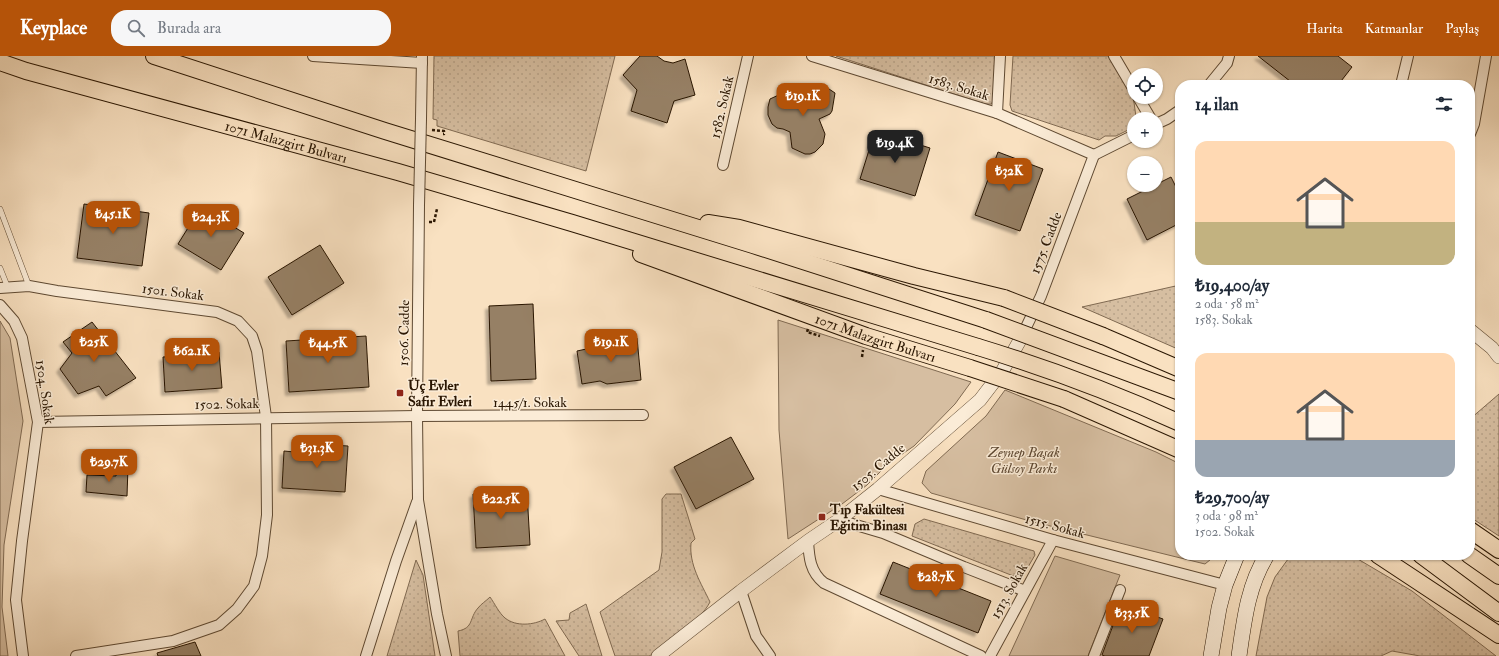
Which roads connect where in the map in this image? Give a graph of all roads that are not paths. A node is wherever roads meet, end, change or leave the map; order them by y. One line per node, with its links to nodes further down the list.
1 (154, 56): 23 (main road)
2 (313, 56): 10 (street)
3 (748, 56): 21 (street, 1582. Sokak)
4 (812, 56): 15 (street, 1583. Sokak)
5 (1000, 56): 15 (street)
6 (1114, 56): 12 (street)
7 (1229, 56): 13 (street)
8 (1408, 56): 14 (street)
9 (1486, 56): 17 (street)
10 (422, 60): 34 (street, 1506. Cadde, bridge)
11 (0, 62): 24 (main road, 1071 Malazgirt Bulvarı)
12 (1127, 78)
13 (1213, 80)
14 (1402, 80)
15 (997, 113): 20 (street, 1583. Sokak)
16 (1175, 113): 18 (street)
17 (1475, 118)
18 (1163, 121)
19 (1127, 138): 20 (street)
20 (1094, 155): 30 (street, 1575. Cadde)
21 (723, 165)
22 (0, 209): 26 (lane)
23 (649, 213): 32 (main road, bridge); 33 (main road, bridge)
24 (572, 223): 37 (main road, 1071 Malazgirt Bulvarı, bridge); 39 (main road, 1071 Malazgirt Bulvarı, bridge)
25 (0, 268): 27 (lane)
26 (29, 286): 27 (street, 1501. Sokak); 36 (street, 1501. Sokak)
27 (4, 288)
28 (0, 305): 38 (street, 1504. Sokak)
29 (1475, 333): 31 (street)
30 (1020, 340): 40 (street, 1505. Cadde)
31 (1499, 357)
32 (1175, 367)
33 (1175, 390)
34 (417, 416): 35 (street, 1445/1. Sokak); 36 (street, 1502. Sokak); 41 (street, 1506. Cadde)
35 (643, 416)
36 (266, 417): 38 (street, 1502. Sokak); 60 (street, 1501. Sokak)
37 (1175, 421)
38 (38, 422): 59 (street, 1504. Sokak)
39 (1175, 448)
40 (878, 489): 42 (street, 1505. Cadde); 44 (street, 1515. Sokak)
41 (418, 500): 61 (street); 62 (street, 1506. Cadde)
42 (839, 520): 45 (street, 1505. Cadde); 56 (street)
43 (1475, 533): 46 (main road)
44 (1053, 540): 53 (street, 1515. Sokak); 56 (street, 1513. Sokak)
45 (808, 541): 55 (street, 1505. Cadde); 65 (street)
46 (1499, 550)
47 (1475, 559): 52 (main road)
48 (1235, 560): 53 (main road)
49 (1264, 560): 69 (main road)
50 (1386, 560): 58 (main road)
51 (1427, 560): 57 (main road)
52 (1499, 576)
53 (1225, 585): 68 (main road)
54 (1120, 590): 67 (street)
55 (741, 591): 63 (street, 1505. Cadde); 64 (street)
56 (1025, 591): 66 (street, 1513. Sokak)
57 (1499, 613)
58 (1499, 635)
59 (22, 656)
60 (76, 656)
61 (366, 656)
62 (446, 656)
63 (658, 656)
64 (770, 656)
65 (981, 656)
66 (990, 656)
67 (1094, 656)
68 (1211, 656)
69 (1239, 656)

